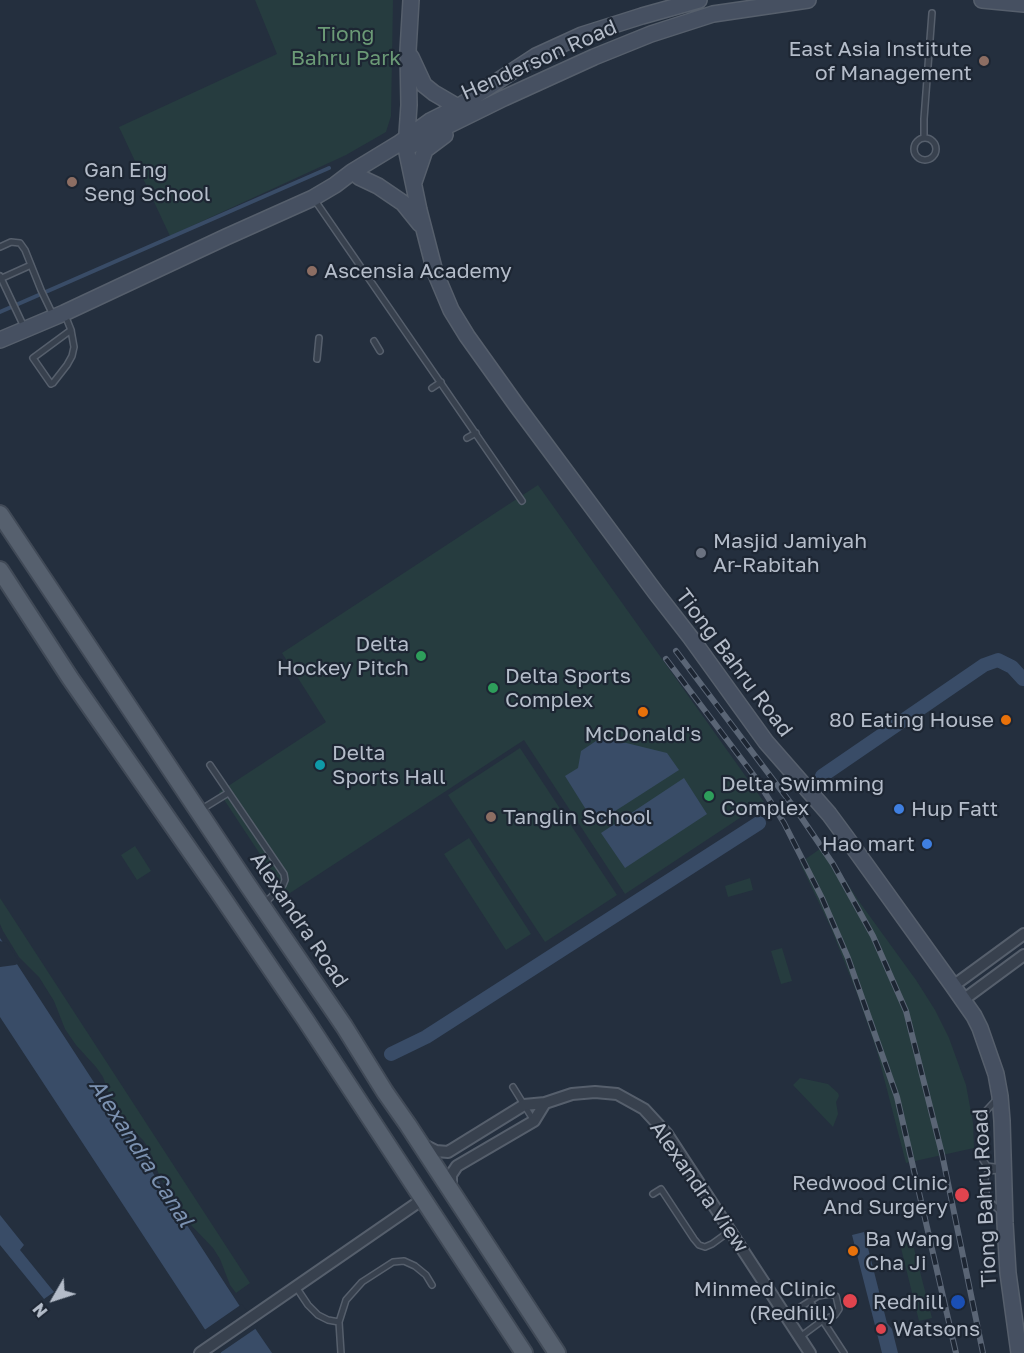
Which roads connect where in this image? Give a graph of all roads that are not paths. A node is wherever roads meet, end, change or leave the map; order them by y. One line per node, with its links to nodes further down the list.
1 (411, 0): 7 (main road, Tiong Bahru Road)
2 (699, 0): 9 (main road, Henderson Road)
3 (808, 0): 8 (main road, Henderson Road)
4 (982, 0): 5 (main road)
5 (1024, 4)
6 (932, 13): 10 (lane)
7 (408, 51): 9 (main road); 11 (main road, Tiong Bahru Road)
8 (504, 98): 11 (main road, Henderson Road); 13 (main road)
9 (458, 107): 11 (main road, Henderson Road)
10 (924, 138): 10 (lane)
11 (406, 143): 12 (main road, Henderson Road); 13 (main road, Tiong Bahru Road); 14 (main road, Henderson Road)
12 (359, 177): 14 (main road, Henderson Road); 16 (main road)
13 (414, 183): 16 (main road, Tiong Bahru Road)
14 (335, 185): 15 (main road, Henderson Road)
15 (313, 198): 20 (main road, Henderson Road); 28 (lane)
16 (424, 229): 41 (main road, Tiong Bahru Road)
17 (0, 247): 18 (lane)
18 (31, 265): 19 (lane); 20 (lane)
19 (0, 278): 21 (lane)
20 (55, 312): 21 (main road, Henderson Road); 22 (lane)
21 (23, 324): 24 (main road, Henderson Road)
22 (71, 330): 22 (lane)
23 (319, 338): 27 (lane)
24 (0, 340)
25 (374, 341): 26 (lane)
26 (380, 351)
27 (317, 359)
28 (441, 382): 29 (lane); 30 (lane)
29 (432, 388)
30 (476, 433): 31 (lane); 32 (lane)
31 (467, 438)
32 (522, 501)
33 (0, 514): 37 (main road, Alexandra Road)
34 (0, 570): 47 (main road)
35 (210, 765): 36 (lane)
36 (228, 793): 37 (lane); 38 (lane)
37 (198, 811): 38 (main road, Alexandra Road)
38 (262, 906): 44 (main road, Alexandra Road)
39 (1024, 934): 41 (street)
40 (1024, 956): 42 (street)
41 (953, 986): 42 (main road, Tiong Bahru Road)
42 (963, 1000): 60 (main road, Tiong Bahru Road)
43 (513, 1087): 46 (lane)
44 (386, 1092): 47 (main road); 49 (main road, Alexandra Road)
45 (544, 1103): 46 (street, Alexandra View); 48 (street); 53 (street, Alexandra View)
46 (524, 1105): 48 (lane); 49 (street, Alexandra View)
47 (361, 1107): 52 (main road)
48 (534, 1121): 50 (street)
49 (420, 1142): 50 (main road, Alexandra Road)
50 (452, 1192): 65 (main road, Alexandra Road)
51 (653, 1194): 53 (lane)
52 (423, 1198): 55 (street); 64 (main road)
53 (730, 1231): 57 (street, Alexandra View)
54 (432, 1285): 59 (lane)
55 (296, 1287): 59 (lane); 62 (street)
56 (810, 1301): 57 (lane); 58 (lane); 58 (lane)
57 (786, 1316): 61 (street, Alexandra View)
58 (823, 1320): 61 (lane); 67 (lane)
59 (339, 1322): 63 (lane)
60 (1020, 1336): 68 (main road, Tiong Bahru Road)
61 (800, 1337): 66 (street, Alexandra View)
62 (200, 1353)
63 (341, 1353)
64 (524, 1353)
65 (557, 1353)
66 (810, 1353)
67 (844, 1353)
68 (1019, 1353)

